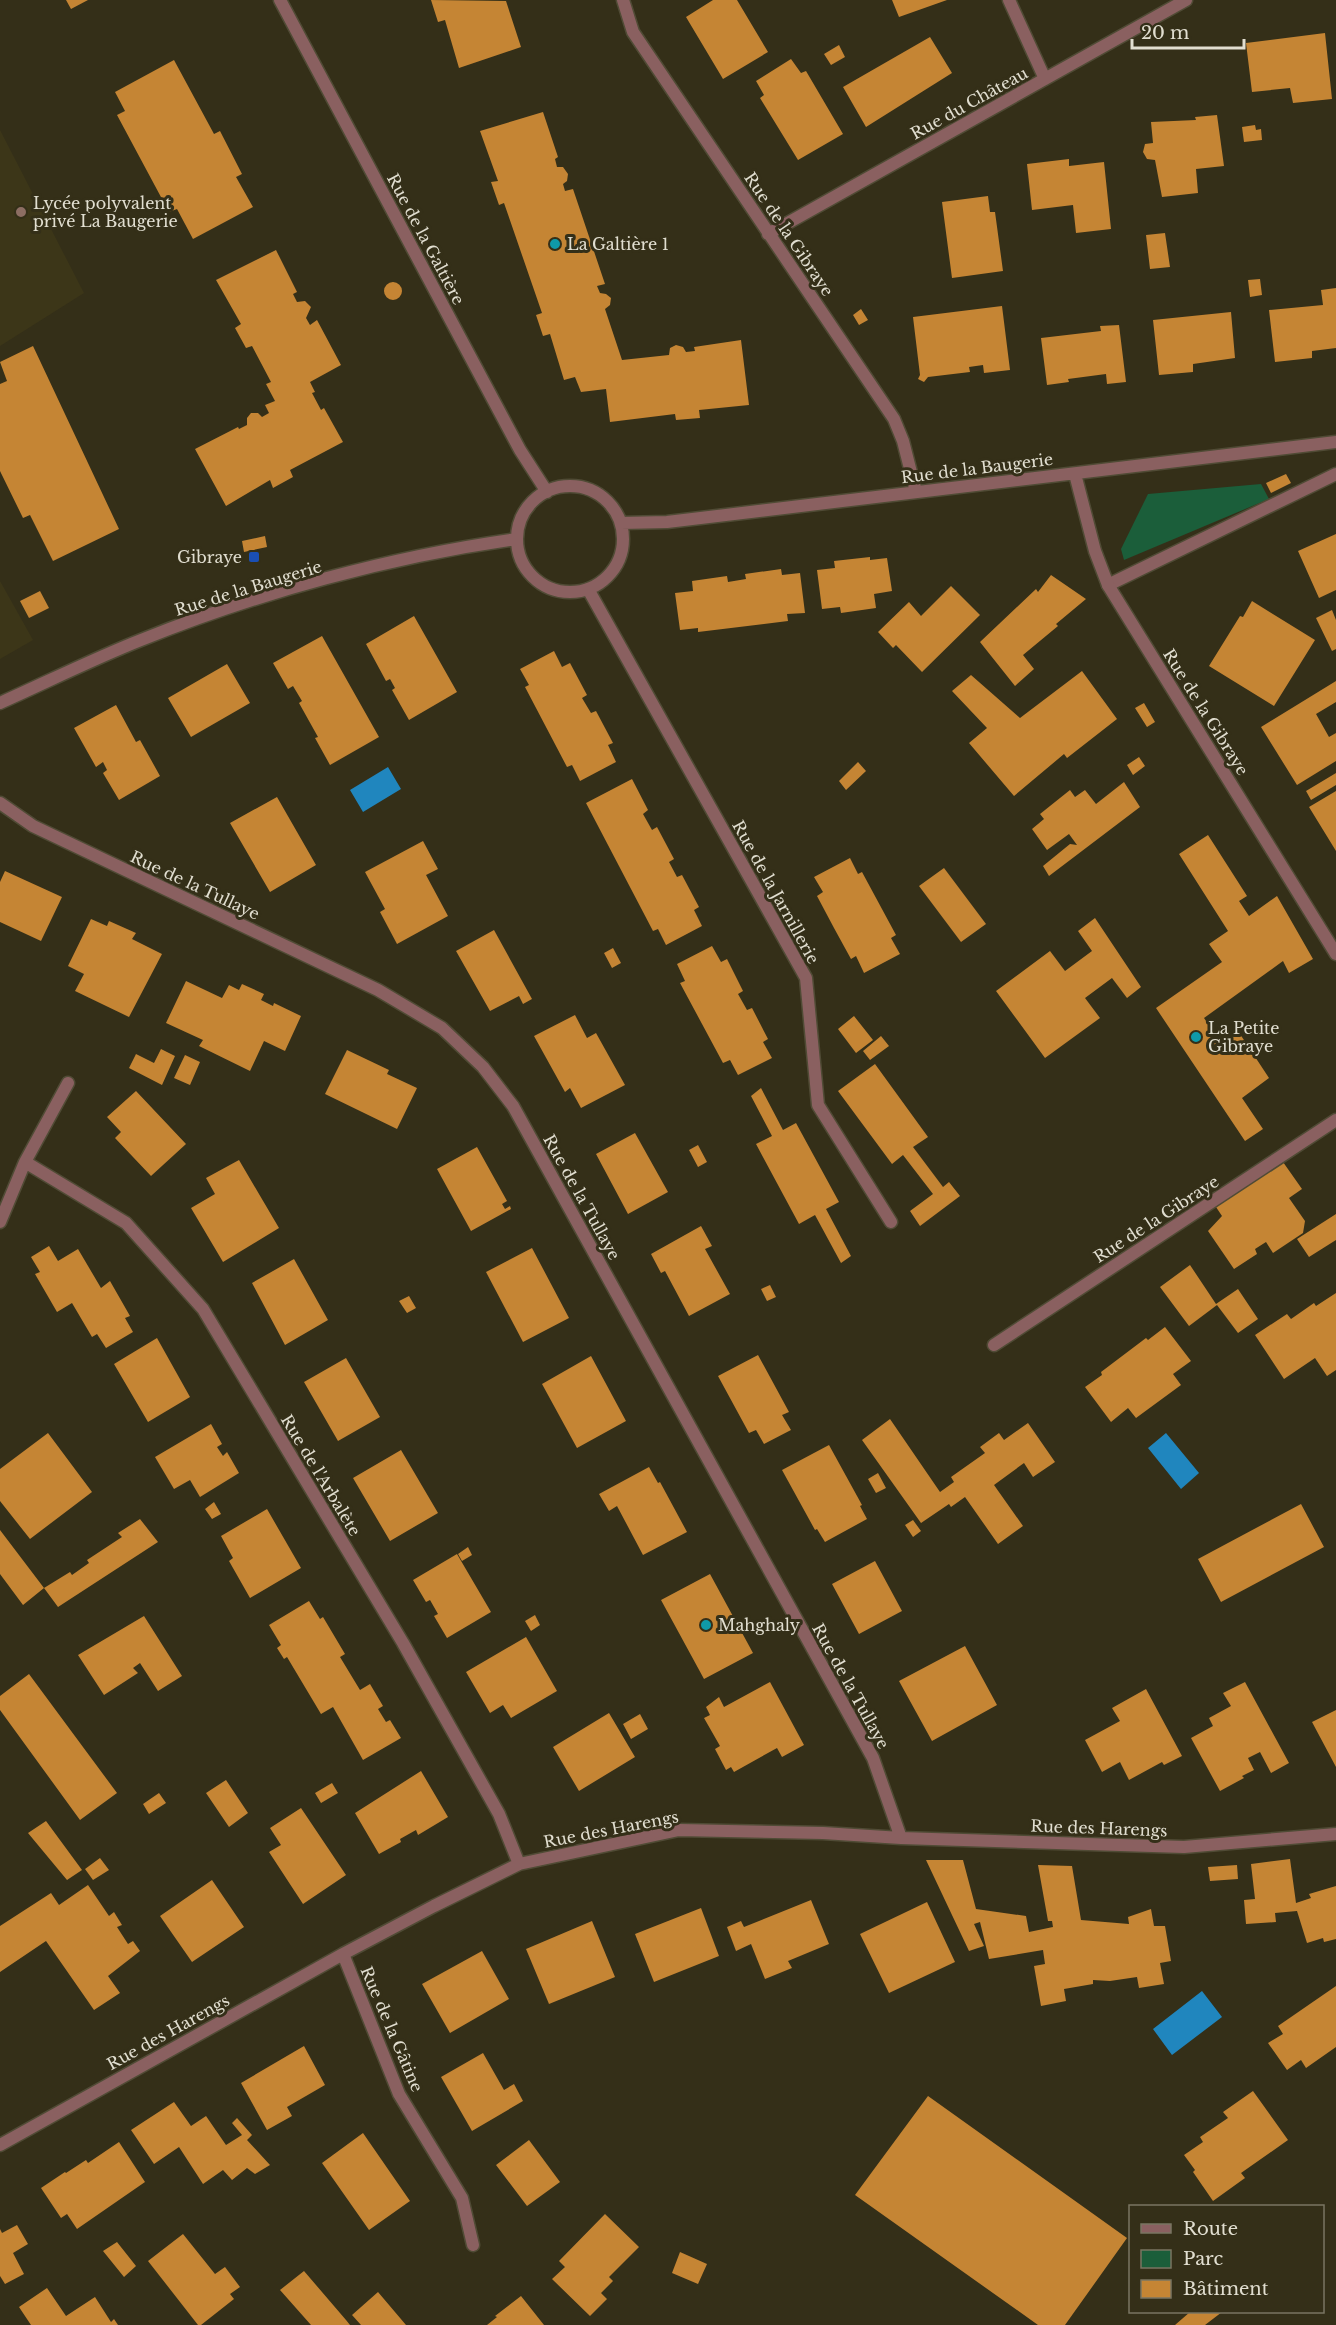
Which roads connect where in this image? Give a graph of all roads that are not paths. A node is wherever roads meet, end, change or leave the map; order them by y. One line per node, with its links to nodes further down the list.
1 (280, 0): 10 (street, Rue de la Galtière)
2 (623, 0): 6 (street, Rue de la Gibraye)
3 (1009, 0): 5 (street)
4 (1186, 0): 5 (street, Rue du Château)
5 (1045, 78): 6 (street, Rue du Château)
6 (768, 234): 11 (street, Rue de la Gibraye)
7 (1336, 442): 8 (street, Rue de la Baugerie)
8 (1075, 474): 11 (street, Rue de la Baugerie); 14 (street, Rue de la Gibraye)
9 (1336, 474): 14 (street)
10 (546, 492): 12 (street); 13 (street)
11 (916, 492): 12 (street, Rue de la Baugerie)
12 (621, 523): 15 (street)
13 (518, 539): 15 (street); 16 (street, Rue de la Baugerie)
14 (1108, 585): 18 (street, Rue de la Gibraye)
15 (588, 589): 23 (street, Rue de la Jarnillerie)
16 (0, 703)
17 (0, 803): 26 (street, Rue de la Tullaye)
18 (1336, 954)
19 (68, 1083): 21 (street)
20 (1336, 1120): 24 (street, Rue de la Gibraye)
21 (25, 1162): 22 (street); 27 (street, Rue de l'Arbalète)
22 (0, 1222)
23 (891, 1222)
24 (994, 1345)
25 (1336, 1834): 26 (street, Rue des Harengs)
26 (901, 1838): 27 (street, Rue des Harengs)
27 (519, 1864): 28 (street, Rue des Harengs)
28 (343, 1954): 29 (street, Rue des Harengs); 30 (street, Rue de la Gâtine)
29 (0, 2145)
30 (473, 2245)

